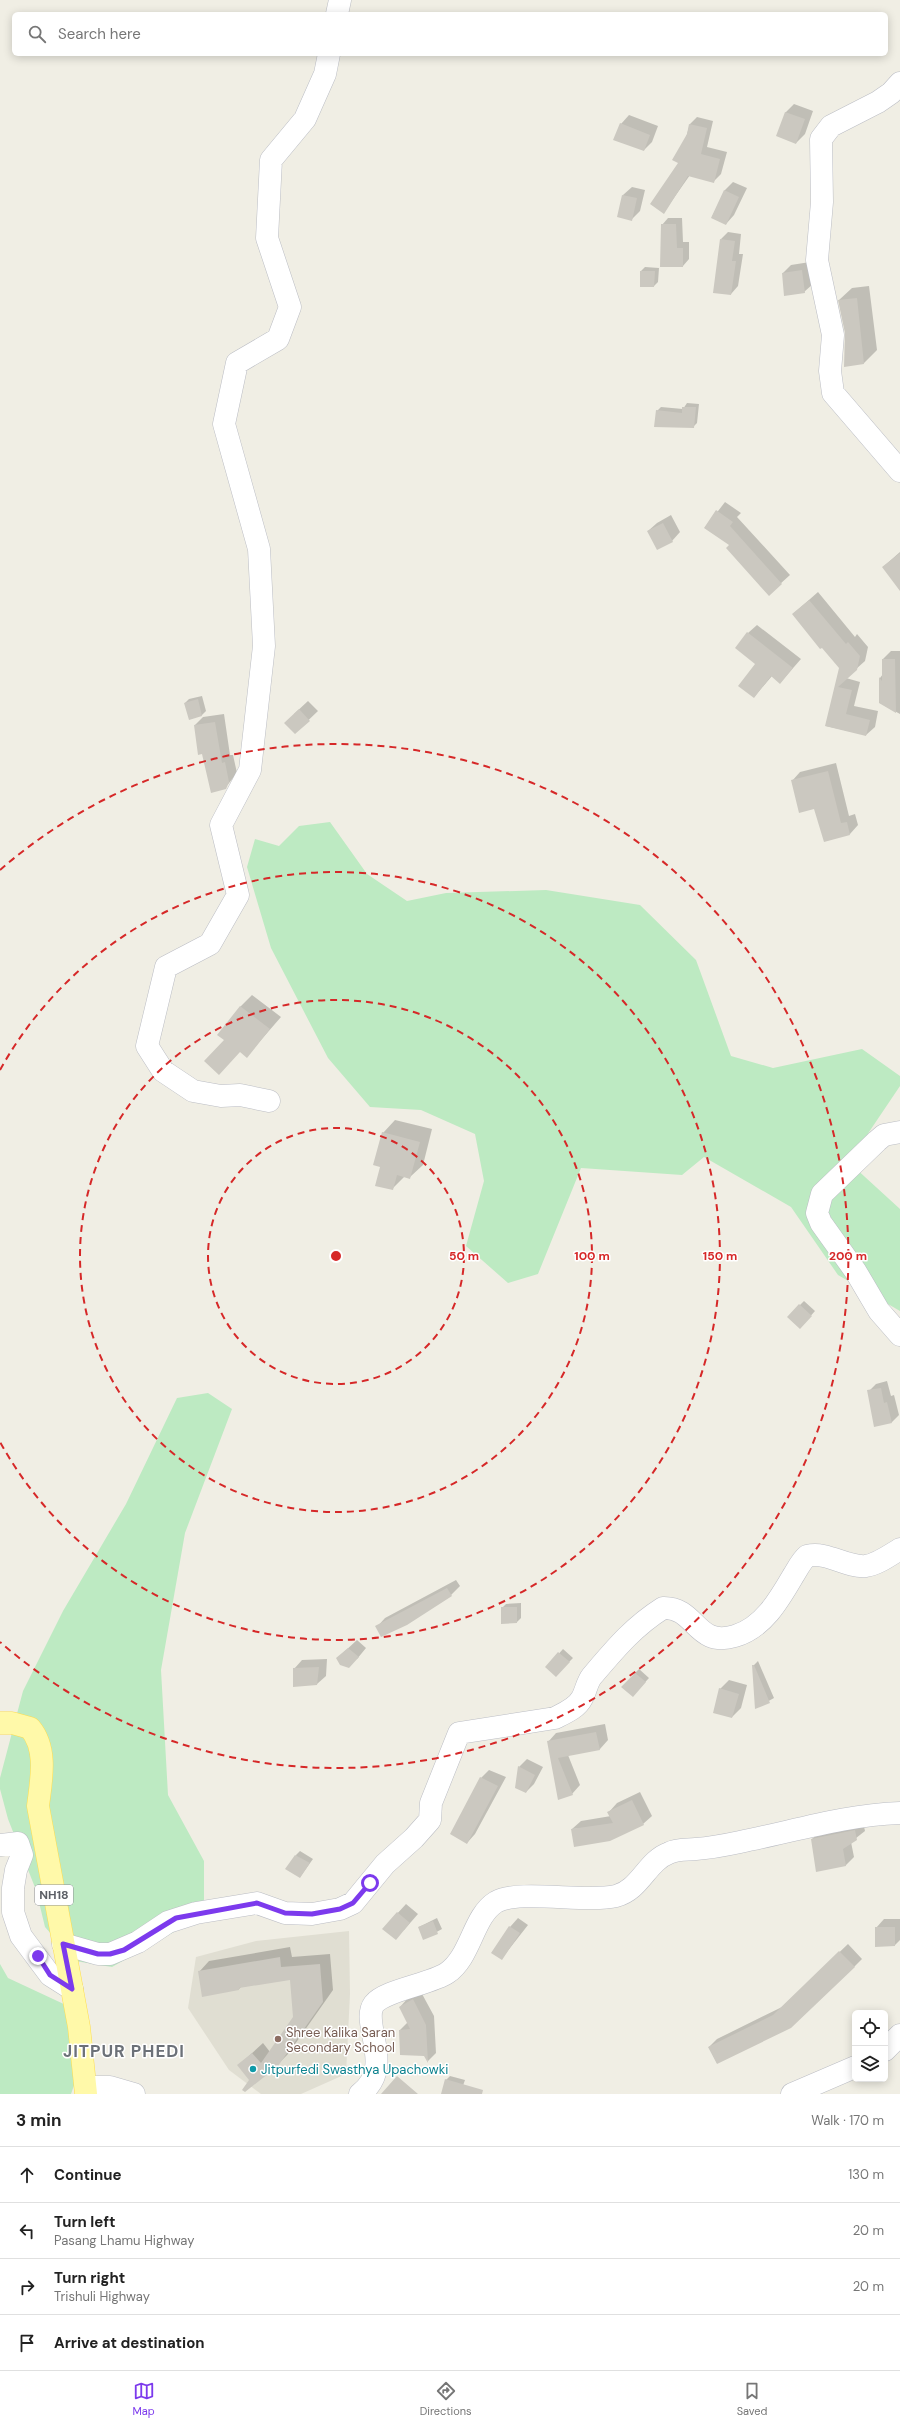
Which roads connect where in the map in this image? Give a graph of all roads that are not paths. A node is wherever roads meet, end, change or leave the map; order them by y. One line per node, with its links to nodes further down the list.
1 (340, 0): 2 (street)
2 (337, 12)
3 (329, 56): 6 (street)
4 (900, 83): 5 (street)
5 (900, 471)
6 (268, 1101)
7 (900, 1132): 8 (street)
8 (900, 1334)
9 (900, 1549): 13 (street)
10 (0, 1723): 13 (main road, NH18)
11 (900, 1813): 20 (street)
12 (0, 1845): 14 (street)
13 (63, 1944): 14 (main road, NH18)
14 (72, 1989): 18 (main road, NH18)
15 (900, 2035): 16 (street)
16 (888, 2047)
17 (852, 2068): 21 (street)
18 (86, 2090): 19 (street)
19 (134, 2094)
20 (360, 2094)
21 (792, 2094)

